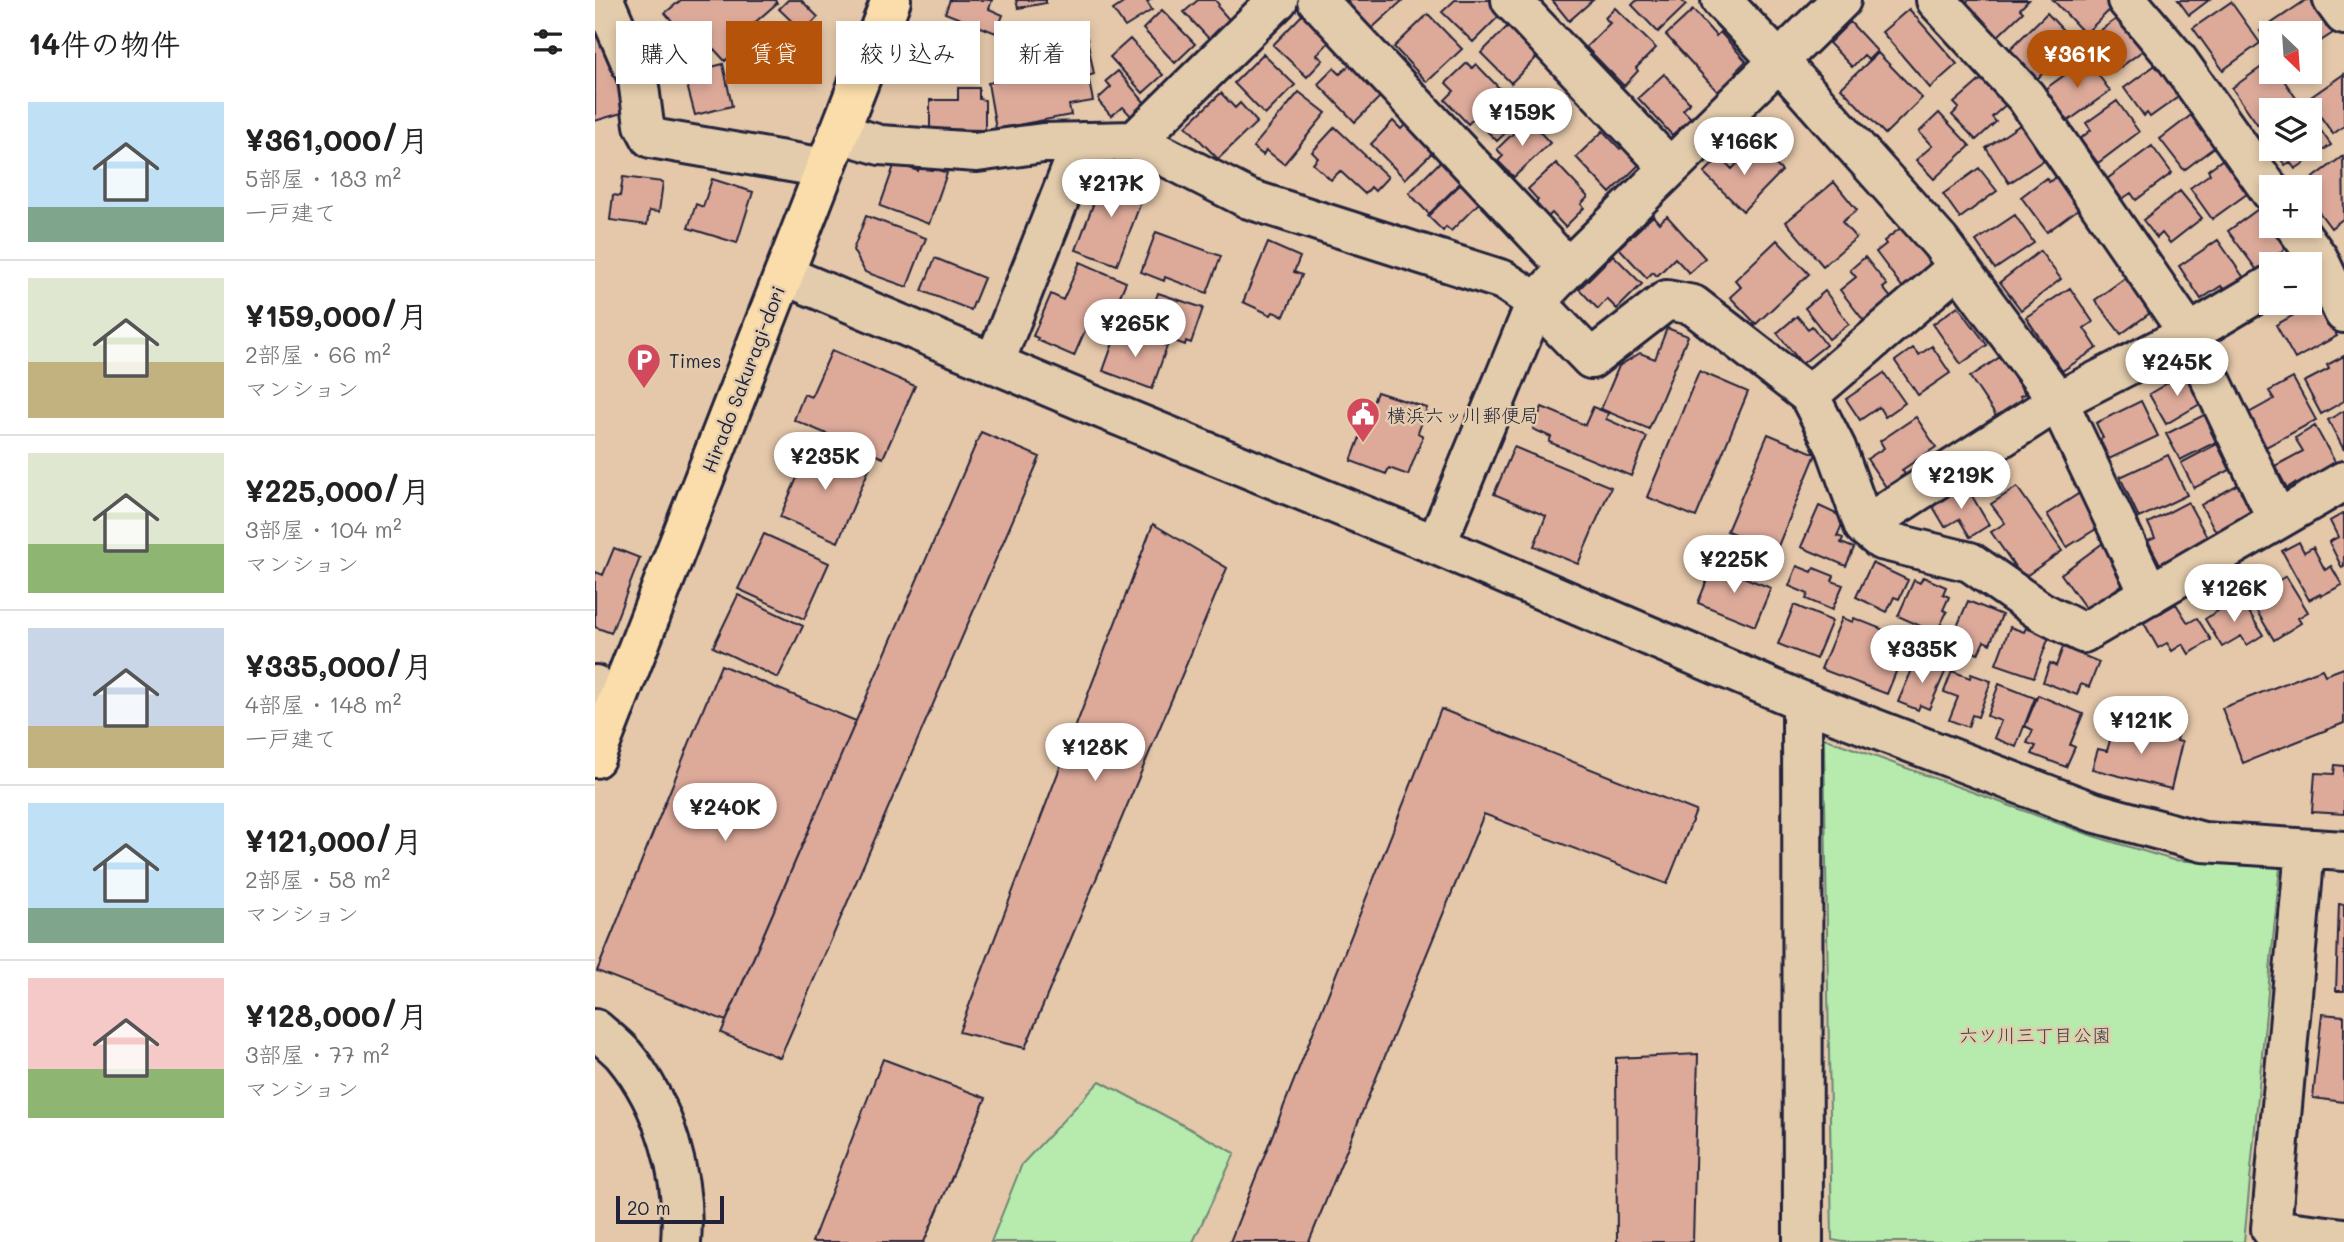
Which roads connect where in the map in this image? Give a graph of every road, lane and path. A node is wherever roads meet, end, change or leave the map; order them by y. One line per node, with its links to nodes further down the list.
1 (604, 0): 16 (street)
2 (891, 0): 13 (main road, Hirado Sakuragi-dori)
3 (1278, 0): 14 (street)
4 (1317, 0): 22 (street)
5 (1511, 0): 17 (street)
6 (1721, 0): 12 (street)
7 (1842, 0): 12 (street)
8 (1936, 0): 27 (street)
9 (2127, 0): 18 (street)
10 (2333, 0): 11 (street)
11 (2344, 15)
12 (1779, 61): 17 (street); 21 (street)
13 (839, 133): 15 (street); 16 (main road, Hirado Sakuragi-dori)
14 (1135, 141): 15 (street); 25 (street)
15 (1081, 142): 28 (street)
16 (825, 168): 23 (main road, Hirado Sakuragi-dori)
17 (1670, 168): 22 (street)
18 (2259, 175)
19 (2307, 238): 20 (street)
20 (2323, 255): 26 (street)
21 (1958, 267): 29 (street); 30 (street)
22 (1568, 268): 25 (street)
23 (784, 275): 28 (street); 36 (main road, Hirado Sakuragi-dori)
24 (2259, 292): 27 (street)
25 (1537, 302): 29 (street); 34 (street)
26 (2344, 313)
27 (2189, 334): 30 (street); 32 (street)
28 (994, 364): 34 (street)
29 (1809, 395): 33 (street)
30 (2058, 401): 33 (street); 35 (street)
31 (2344, 481): 32 (street)
32 (2277, 519): 35 (street)
33 (1864, 526): 35 (street)
34 (1436, 545): 37 (street)
35 (2150, 595)
36 (606, 695): 38 (main road, Hirado Sakuragi-dori)
37 (1802, 701): 39 (street); 44 (street)
38 (595, 758)
39 (2305, 849): 40 (street); 42 (street)
40 (2344, 851)
41 (595, 1029): 43 (street)
42 (2344, 1238)
43 (681, 1242)
44 (1803, 1242)

